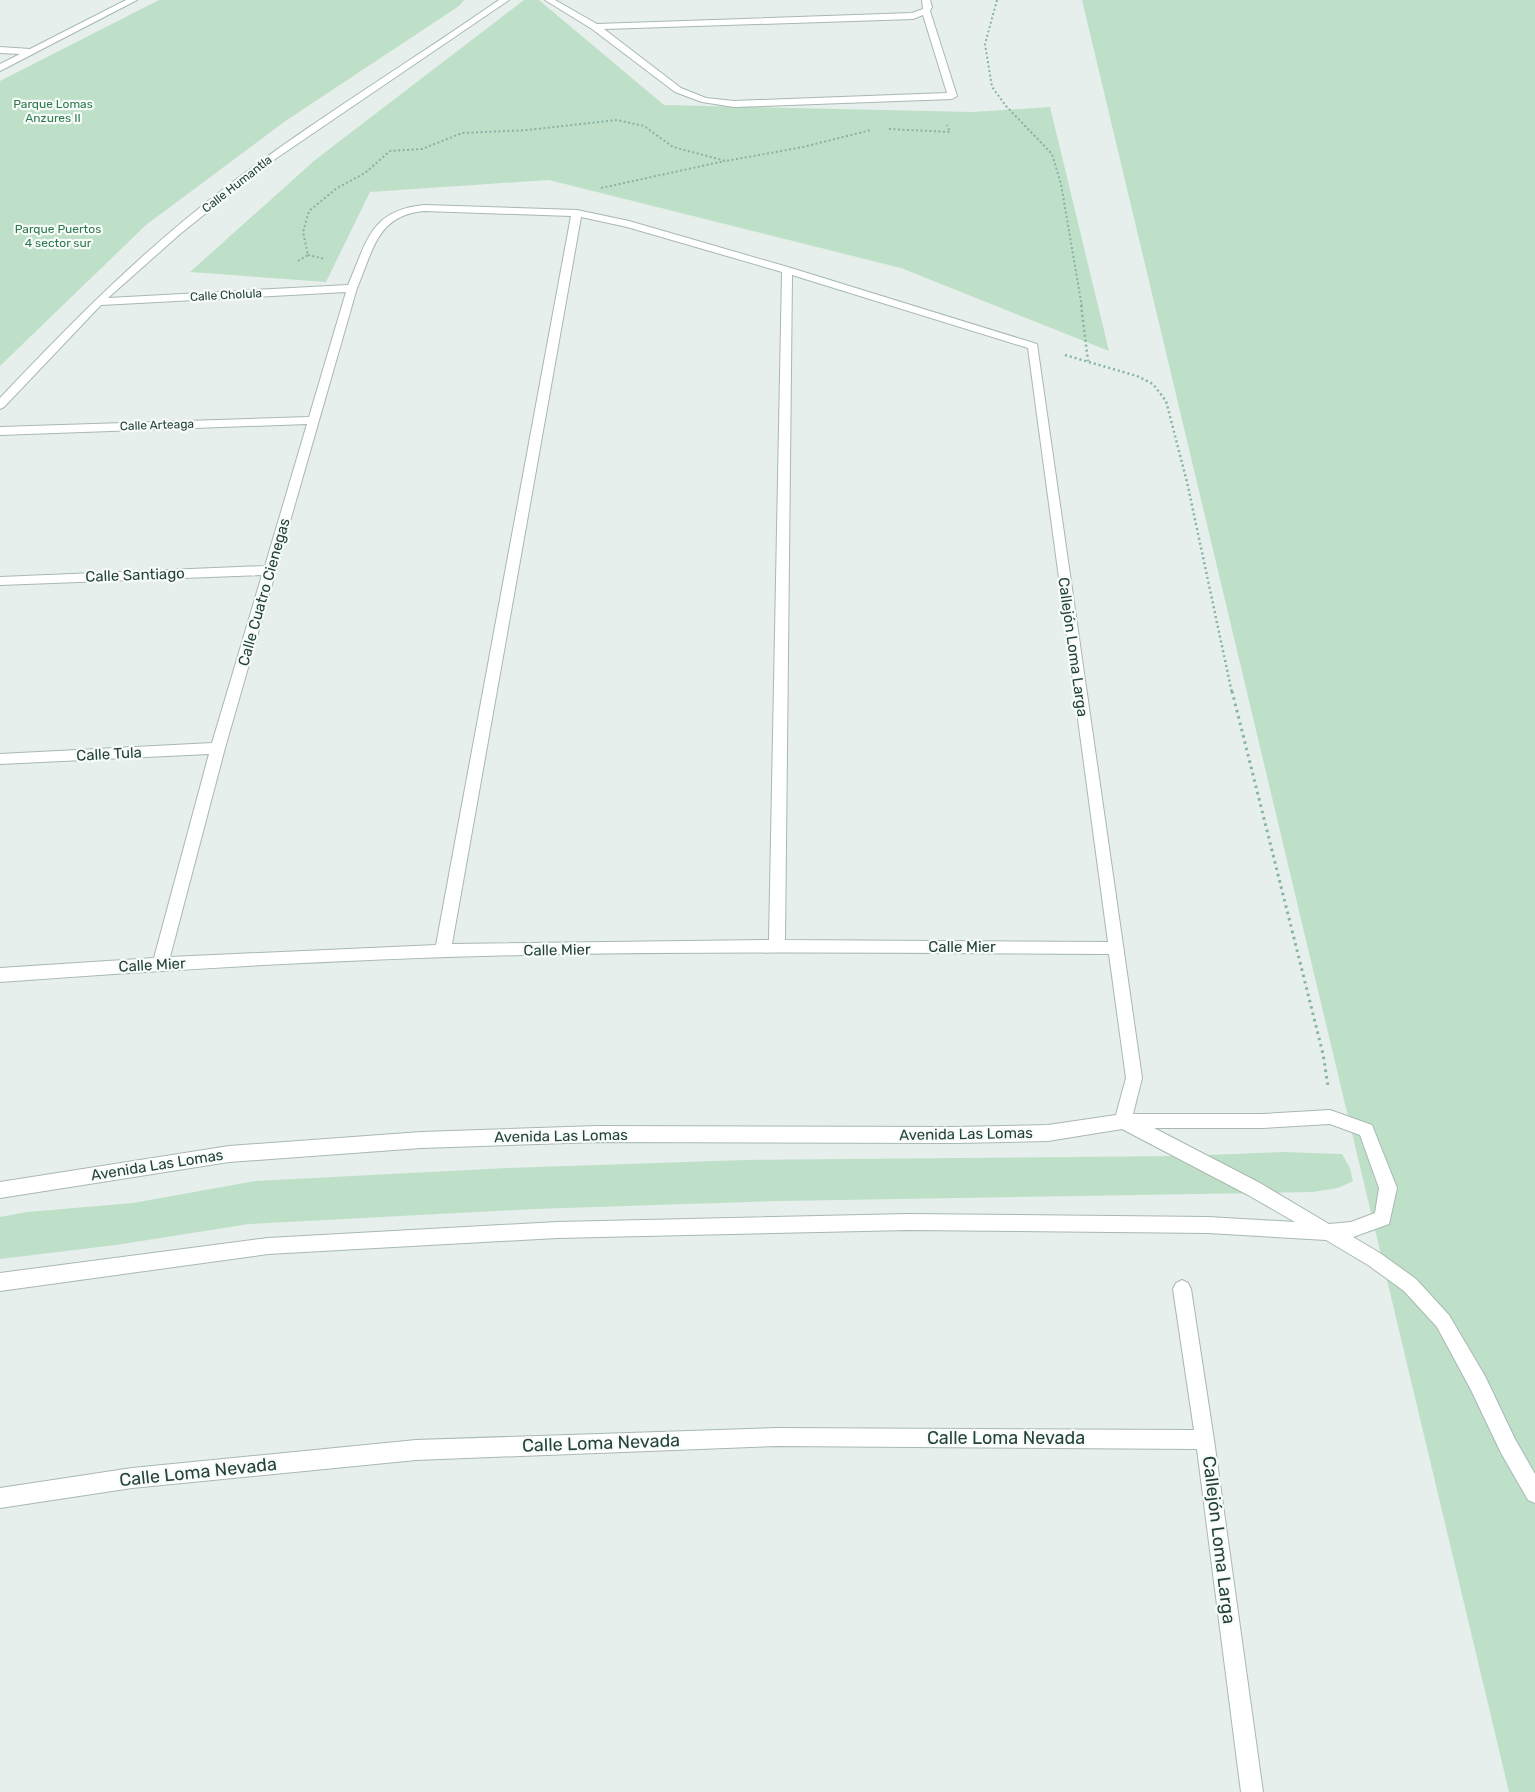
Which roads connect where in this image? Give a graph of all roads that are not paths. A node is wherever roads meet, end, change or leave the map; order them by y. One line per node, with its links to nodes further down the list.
1 (133, 0): 8 (street)
2 (505, 0): 13 (street, Calle Humantla)
3 (549, 0): 6 (street)
4 (926, 0): 5 (street)
5 (926, 11): 6 (street); 6 (street)
6 (595, 27)
7 (0, 50): 8 (street)
8 (30, 52): 9 (street)
9 (0, 68)
10 (577, 214): 11 (street); 12 (street, Calle Cuatro Cienegas); 23 (street)
11 (787, 270): 21 (street); 22 (street, Callejón Loma Larga)
12 (352, 288): 13 (street, Calle Cholula); 15 (street, Calle Cuatro Cienegas)
13 (99, 302): 14 (street, Calle Humantla)
14 (0, 405)
15 (313, 420): 16 (street, Calle Arteaga); 17 (street, Calle Cuatro Cienegas)
16 (0, 431)
17 (270, 570): 18 (street, Calle Santiago); 19 (street, Calle Cuatro Cienegas)
18 (0, 581)
19 (218, 748): 20 (street, Calle Tula); 24 (street, Calle Cuatro Cienegas)
20 (0, 759)
21 (776, 946): 22 (street, Calle Mier); 23 (street, Calle Mier)
22 (1114, 948): 26 (street, Callejón Loma Larga)
23 (443, 951): 24 (street, Calle Mier)
24 (160, 964): 25 (street, Calle Mier)
25 (0, 974)
26 (1124, 1121): 27 (street, Avenida Las Lomas); 28 (street); 28 (street, Avenida Las Lomas)
27 (0, 1190)
28 (1326, 1232): 29 (street); 32 (street)
29 (0, 1282)
30 (1182, 1289): 31 (street, Callejón Loma Larga)
31 (1205, 1440): 33 (street, Calle Loma Nevada); 34 (street, Callejón Loma Larga)
32 (1535, 1493)
33 (0, 1498)
34 (1252, 1792)

